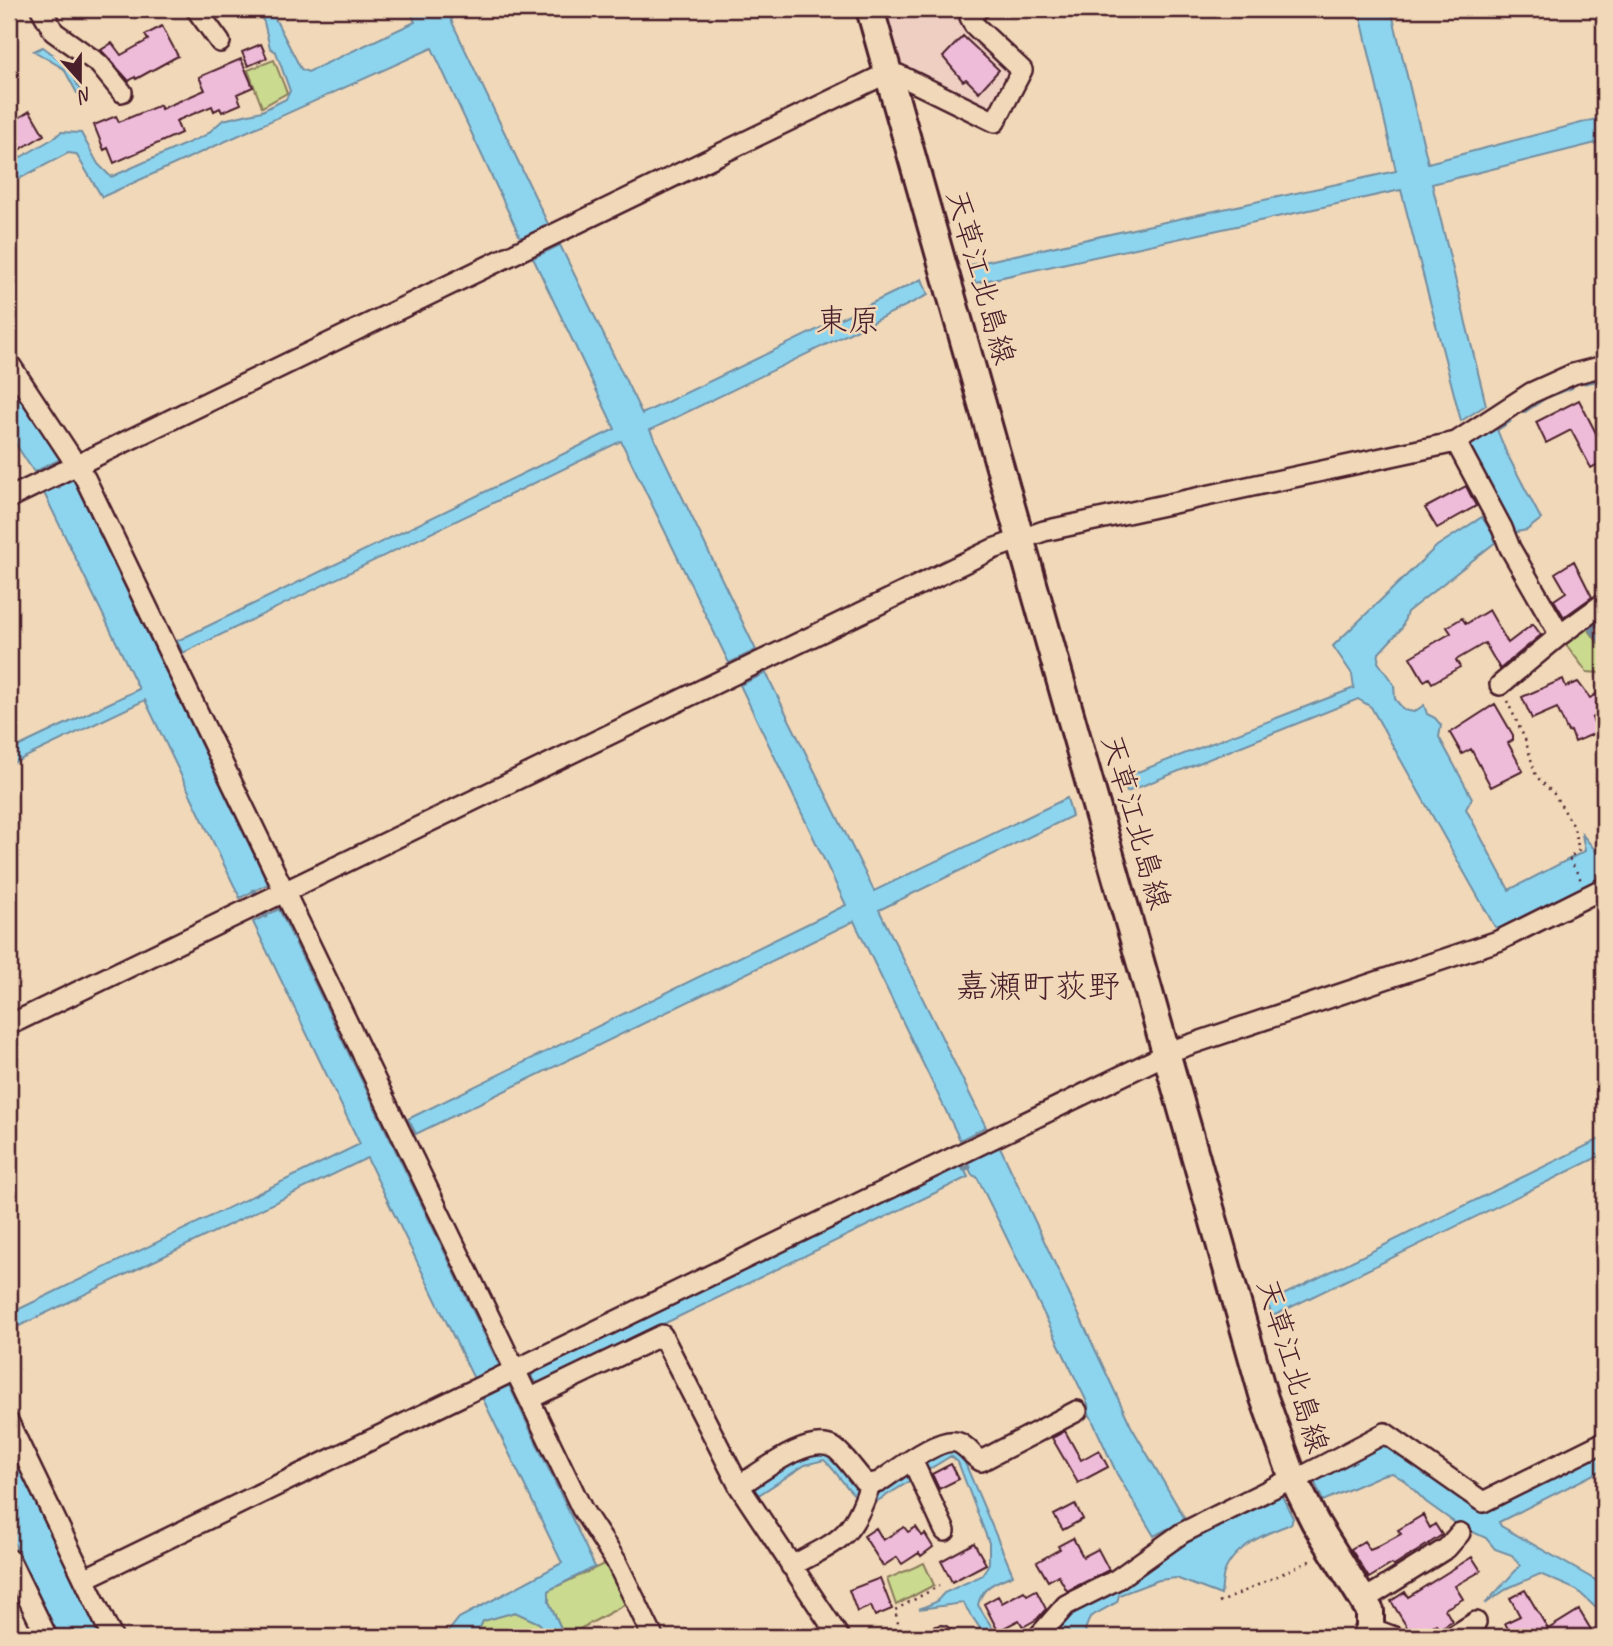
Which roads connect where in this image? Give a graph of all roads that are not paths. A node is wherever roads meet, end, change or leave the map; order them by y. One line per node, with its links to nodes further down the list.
1 (41, 9): 7 (street)
2 (196, 9): 5 (street)
3 (870, 9): 6 (street, 天草江北島線)
4 (979, 9): 6 (street)
5 (220, 41)
6 (890, 77): 11 (street); 13 (street, 天草江北島線)
7 (121, 92)
8 (9, 363): 11 (street)
9 (1604, 366): 10 (street)
10 (1456, 442): 13 (street); 15 (street)
11 (62, 472): 12 (street); 18 (street)
12 (9, 498)
13 (1020, 539): 18 (street); 20 (street, 天草江北島線)
14 (1604, 603): 15 (street)
15 (1560, 635): 16 (street)
16 (1500, 685)
17 (1597, 892): 20 (street)
18 (269, 899): 19 (street); 21 (street)
19 (9, 1025)
20 (1167, 1054): 21 (street); 27 (street, 天草江北島線)
21 (499, 1379): 22 (street); 34 (street)
22 (529, 1399): 28 (street); 40 (street)
23 (1077, 1411): 26 (street)
24 (9, 1423): 34 (street)
25 (1604, 1442): 27 (street)
26 (912, 1460): 29 (street); 30 (street)
27 (1293, 1478): 35 (street, 天草江北島線); 42 (street)
28 (738, 1486): 29 (street); 33 (street)
29 (867, 1494): 33 (street)
30 (945, 1531)
31 (1460, 1533): 35 (street)
32 (9, 1559): 38 (street)
33 (791, 1566): 41 (street)
34 (84, 1579): 39 (street)
35 (1362, 1597): 37 (street, 天草江北島線)
36 (1476, 1622): 43 (street)
37 (1377, 1634)
38 (47, 1637)
39 (112, 1637)
40 (653, 1637)
41 (839, 1637)
42 (1038, 1637)
43 (1452, 1637)

